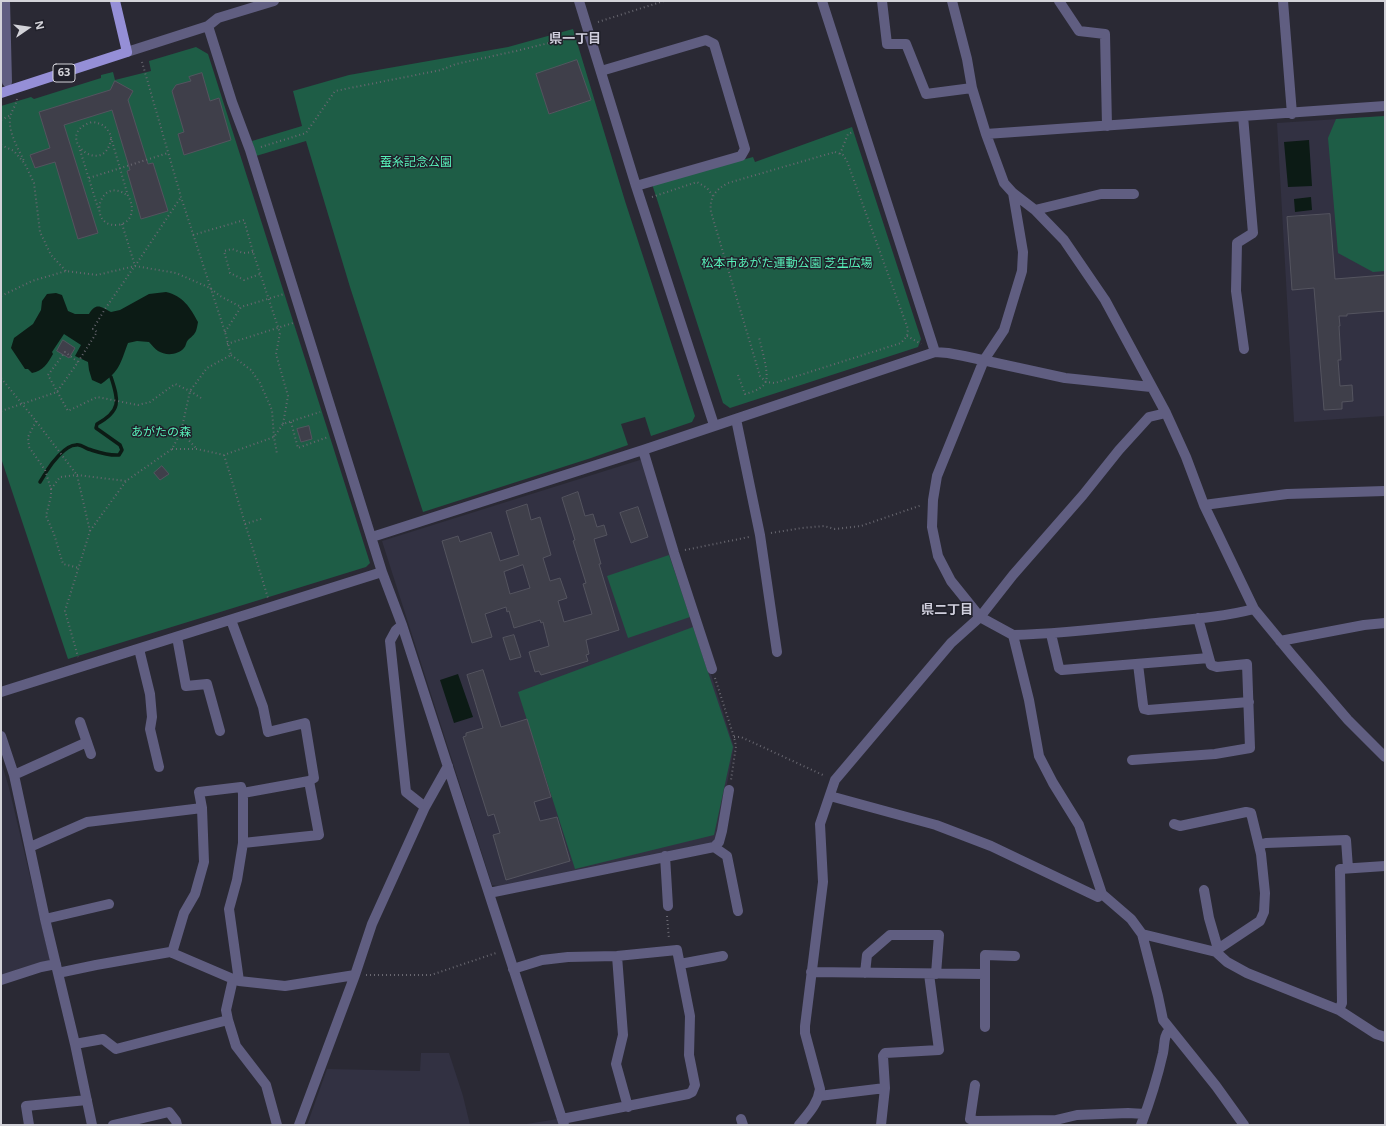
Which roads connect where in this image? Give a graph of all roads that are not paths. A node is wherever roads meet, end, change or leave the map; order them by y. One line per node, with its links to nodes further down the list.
1 (5, 1): 13 (street)
2 (115, 1): 11 (main road)
3 (274, 1): 10 (street)
4 (579, 1): 12 (street)
5 (822, 1): 26 (street)
6 (882, 1): 14 (street)
7 (952, 1): 14 (street)
8 (1060, 1): 19 (street)
9 (1283, 1): 17 (street)
10 (208, 26): 11 (street); 35 (street)
11 (127, 52): 15 (main road, 63)
12 (601, 71): 21 (street); 21 (street)
13 (8, 82)
14 (972, 88): 20 (street)
15 (1, 93)
16 (1385, 106): 17 (street)
17 (1292, 114): 18 (street)
18 (1243, 116): 19 (street); 25 (street)
19 (1107, 126): 20 (street)
20 (986, 134): 22 (street)
21 (636, 186): 31 (street)
22 (1013, 193): 24 (street); 27 (street)
23 (1134, 194): 24 (street)
24 (1035, 210): 28 (street)
25 (1244, 349)
26 (935, 352): 27 (street); 30 (street)
27 (984, 360): 28 (street); 38 (street)
28 (1151, 387): 29 (street)
29 (1166, 413): 34 (street); 38 (street)
30 (736, 419): 31 (street); 48 (street)
31 (714, 425): 32 (street)
32 (643, 450): 35 (street); 51 (street)
33 (1385, 490): 34 (street)
34 (1204, 505): 37 (street)
35 (372, 537): 36 (street)
36 (382, 572): 40 (street); 42 (street)
37 (1254, 609): 39 (street); 46 (street)
38 (980, 617): 44 (street); 67 (street)
39 (1198, 618): 43 (street); 49 (street)
40 (231, 620): 45 (street); 64 (street)
41 (1385, 623): 46 (street)
42 (402, 625): 61 (street); 68 (street)
43 (1051, 634): 44 (street); 50 (street)
44 (1013, 635): 80 (street)
45 (177, 637): 47 (street); 55 (street)
46 (1280, 641): 59 (street)
47 (139, 648): 52 (street); 62 (street)
48 (777, 652)
49 (1209, 658): 50 (street); 53 (street)
50 (1138, 664): 53 (street)
51 (712, 669)
52 (1, 692)
53 (1248, 702): 60 (street)
54 (80, 722): 57 (street)
55 (220, 732)
56 (1, 736): 63 (street)
57 (87, 742): 58 (street); 63 (street)
58 (91, 754)
59 (1385, 757)
60 (1132, 760)
61 (448, 766): 68 (street); 79 (street)
62 (159, 767)
63 (14, 775): 73 (street)
64 (309, 781): 66 (street); 71 (street)
65 (729, 790): 74 (street)
66 (243, 793): 69 (street); 71 (street)
67 (830, 796): 80 (street); 94 (street)
68 (425, 807): 96 (street)
69 (202, 808): 73 (street); 87 (street)
70 (1174, 824): 72 (street)
71 (242, 843): 100 (street)
72 (1259, 845): 77 (street); 86 (street)
73 (30, 847): 84 (street)
74 (714, 847): 75 (street); 83 (street)
75 (665, 856): 79 (street); 82 (street)
76 (1385, 866): 77 (street)
77 (1348, 868): 101 (street)
78 (1204, 890): 86 (street)
79 (488, 892): 93 (street)
80 (1102, 894): 85 (street)
81 (109, 904): 84 (street)
82 (668, 906)
83 (738, 910)
84 (45, 919): 92 (street)
85 (1142, 934): 86 (street); 104 (street)
86 (1217, 950): 101 (street)
87 (172, 953): 92 (street); 100 (street)
88 (617, 956): 91 (street); 93 (street); 111 (street)
89 (723, 956): 91 (street)
90 (1016, 956): 98 (street)
91 (680, 964): 111 (street)
92 (57, 969): 99 (street); 106 (street)
93 (513, 969): 113 (street)
94 (811, 972): 95 (street); 109 (street)
95 (865, 973): 97 (street); 97 (street)
96 (355, 974): 100 (street); 121 (street)
97 (932, 974): 98 (street); 108 (street)
98 (984, 974): 103 (street)
99 (1, 980)
100 (236, 980): 102 (street)
101 (1339, 1010): 105 (street)
102 (228, 1020): 106 (street); 120 (street)
103 (985, 1027)
104 (1170, 1029): 112 (street); 125 (street)
105 (1385, 1037)
106 (75, 1044): 110 (street)
107 (975, 1085): 114 (street)
108 (885, 1088): 109 (street); 123 (street)
109 (819, 1096): 122 (street)
110 (87, 1100): 116 (street); 117 (street)
111 (628, 1107): 113 (street)
112 (1145, 1114): 115 (street); 124 (street)
113 (563, 1122)
114 (975, 1123): 115 (street)
115 (1056, 1123)
116 (29, 1125)
117 (92, 1125)
118 (114, 1125): 119 (street)
119 (177, 1125)
120 (277, 1125)
121 (299, 1125)
122 (799, 1125)
123 (881, 1125)
124 (1141, 1125)
125 (1244, 1125)

